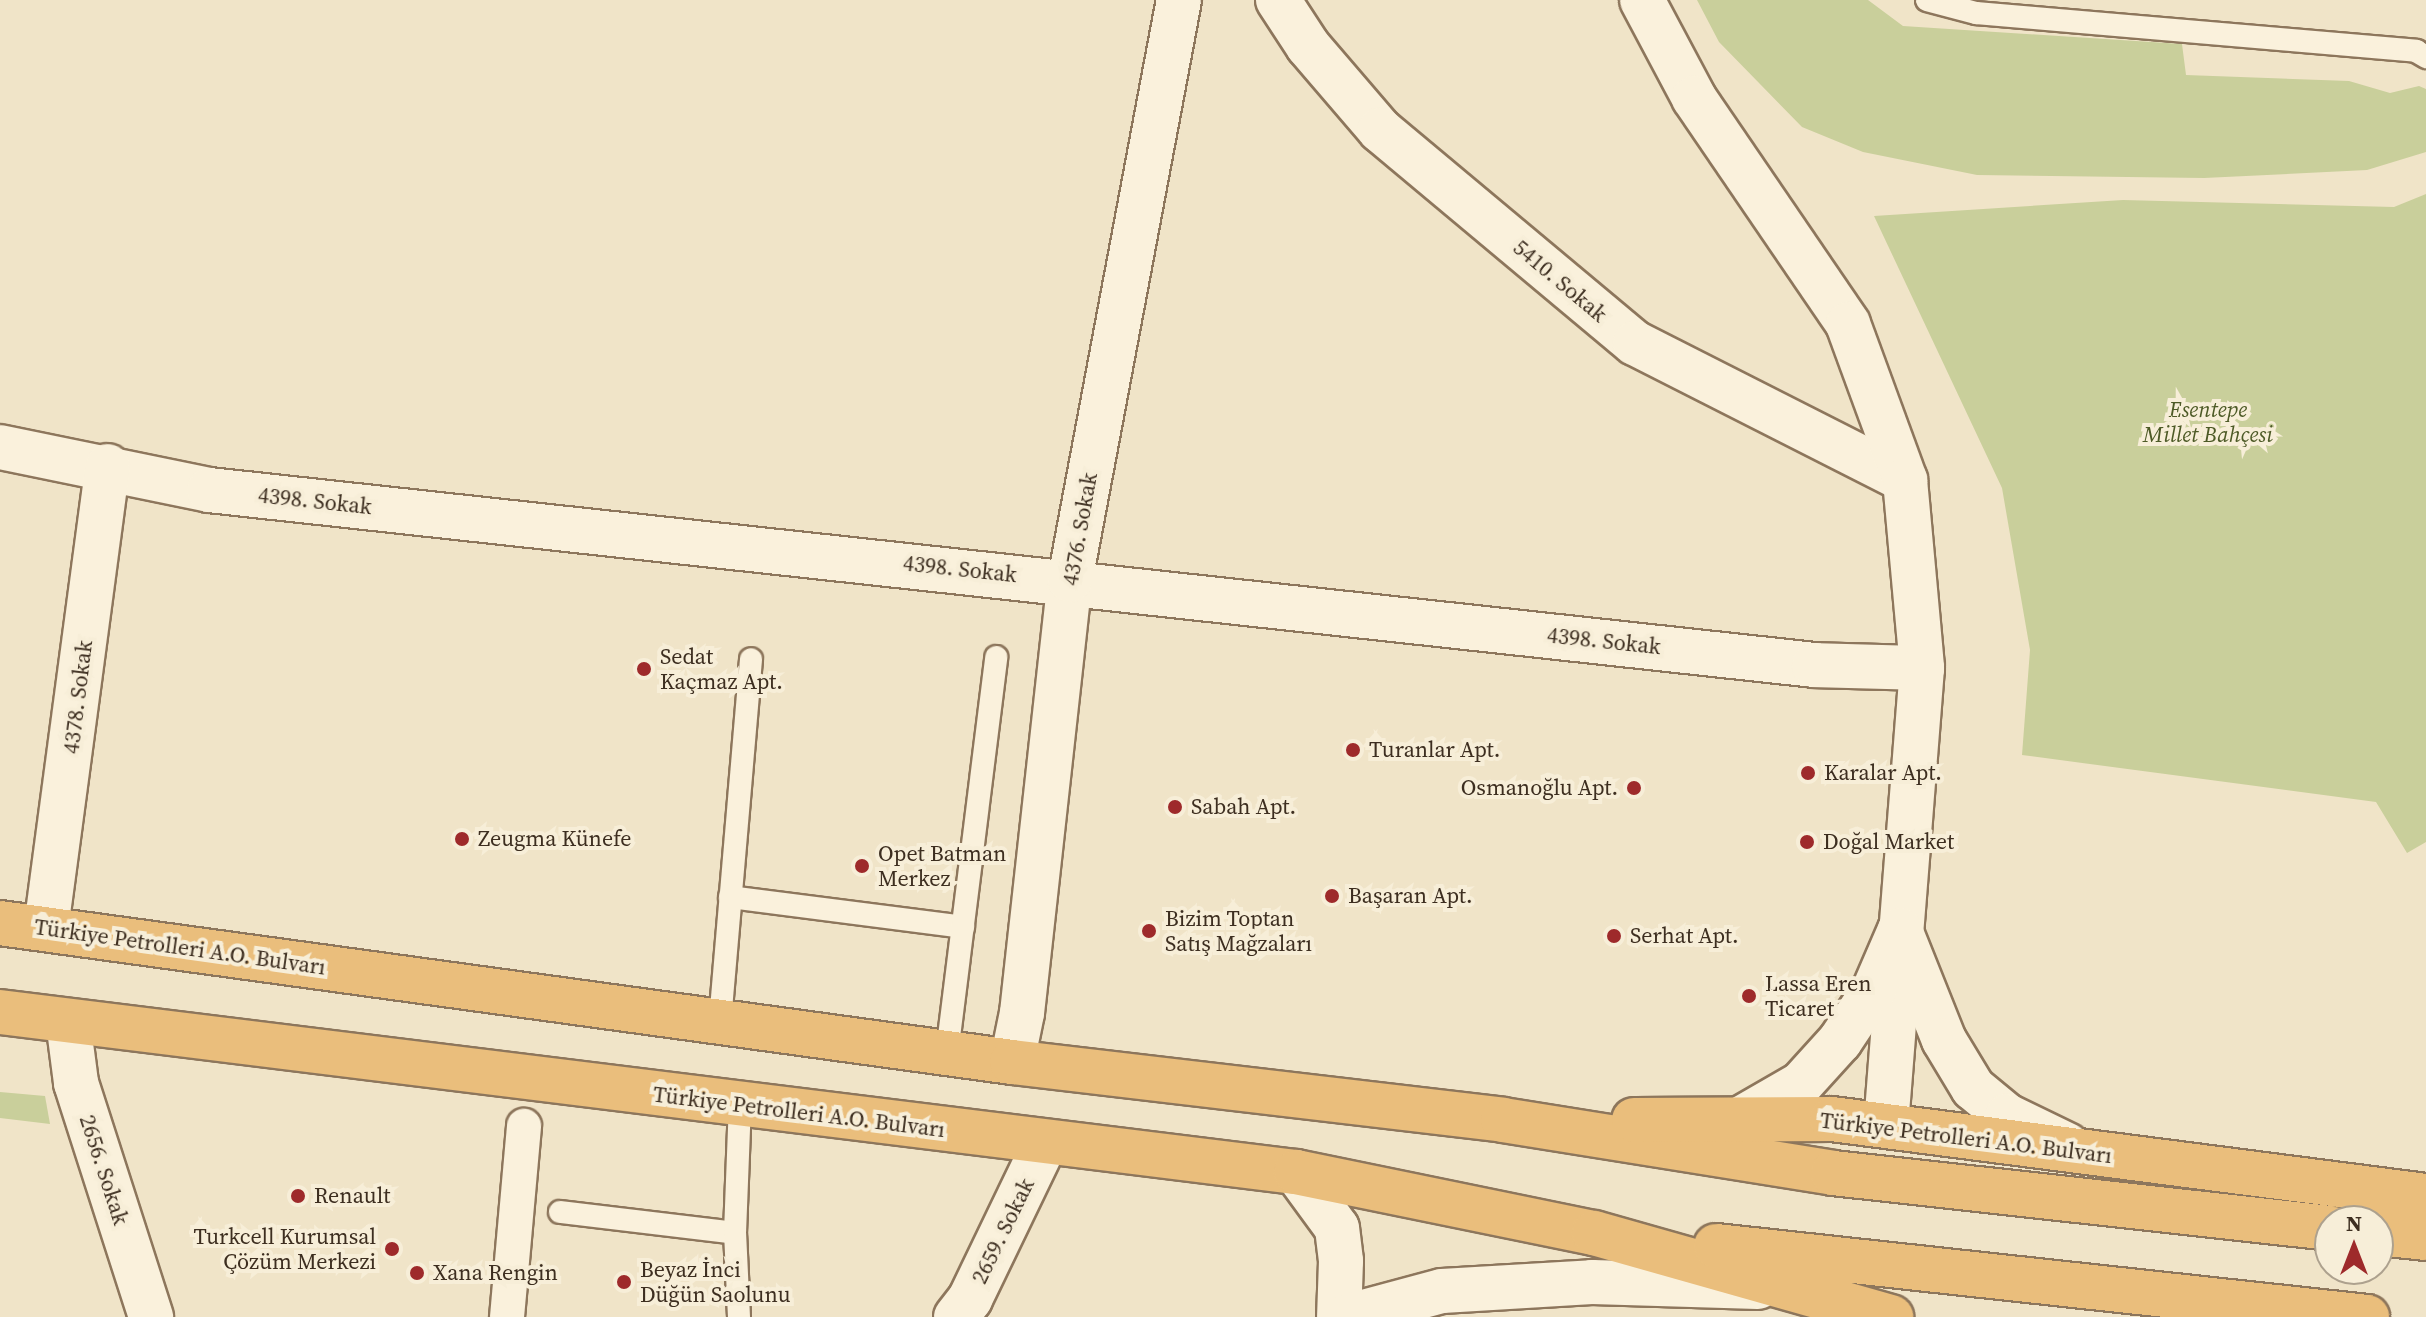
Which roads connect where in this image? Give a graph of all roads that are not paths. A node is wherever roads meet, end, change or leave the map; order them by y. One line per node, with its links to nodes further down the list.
1 (1179, 0): 9 (street, 4376. Sokak)
2 (1278, 0): 8 (street, 5410. Sokak)
3 (1642, 0): 8 (street)
4 (1927, 0): 5 (lane)
5 (2426, 57)
6 (0, 447): 7 (street, 4398. Sokak)
7 (108, 466): 9 (street, 4398. Sokak); 16 (street, 4378. Sokak)
8 (1905, 480): 12 (street)
9 (1070, 580): 12 (street, 4398. Sokak); 22 (street, 4376. Sokak)
10 (996, 657): 15 (lane)
11 (751, 659): 13 (lane)
12 (1922, 668): 17 (street)
13 (730, 897): 15 (lane); 20 (lane)
14 (0, 923): 16 (highway, Türkiye Petrolleri A.O. Bulvarı)
15 (963, 927): 21 (lane)
16 (46, 928): 20 (highway, Türkiye Petrolleri A.O. Bulvarı)
17 (1900, 930): 24 (street); 27 (street); 29 (street)
18 (0, 1012): 19 (highway, Türkiye Petrolleri A.O. Bulvarı)
19 (68, 1021): 23 (highway, Türkiye Petrolleri A.O. Bulvarı); 39 (street, 2656. Sokak)
20 (720, 1021): 21 (highway, Türkiye Petrolleri A.O. Bulvarı)
21 (947, 1053): 22 (highway, Türkiye Petrolleri A.O. Bulvarı)
22 (1012, 1062): 25 (highway, Türkiye Petrolleri A.O. Bulvarı)
23 (740, 1105): 28 (highway, Türkiye Petrolleri A.O. Bulvarı); 34 (lane)
24 (1740, 1119): 25 (highway, Türkiye Petrolleri A.O. Bulvarı); 27 (highway, Türkiye Petrolleri A.O. Bulvarı)
25 (1503, 1120): 33 (highway, Türkiye Petrolleri A.O. Bulvarı)
26 (524, 1126): 40 (street)
27 (1886, 1126): 29 (highway, Türkiye Petrolleri A.O. Bulvarı)
28 (1045, 1143): 30 (highway, Türkiye Petrolleri A.O. Bulvarı); 42 (street, 2659. Sokak)
29 (2089, 1152): 31 (highway, Türkiye Petrolleri A.O. Bulvarı)
30 (1296, 1172): 35 (highway, Türkiye Petrolleri A.O. Bulvarı); 43 (street)
31 (2426, 1196)
32 (560, 1212): 34 (lane)
33 (2314, 1226)
34 (735, 1233): 41 (lane)
35 (1594, 1233): 38 (highway, Türkiye Petrolleri A.O. Bulvarı); 45 (highway, Türkiye Petrolleri A.O. Bulvarı)
36 (2394, 1235): 37 (highway)
37 (2426, 1238)
38 (1788, 1288): 43 (street); 44 (highway, Türkiye Petrolleri A.O. Bulvarı)
39 (151, 1317)
40 (507, 1317)
41 (739, 1317)
42 (956, 1317)
43 (1342, 1317)
44 (1891, 1317)
45 (2367, 1317)

